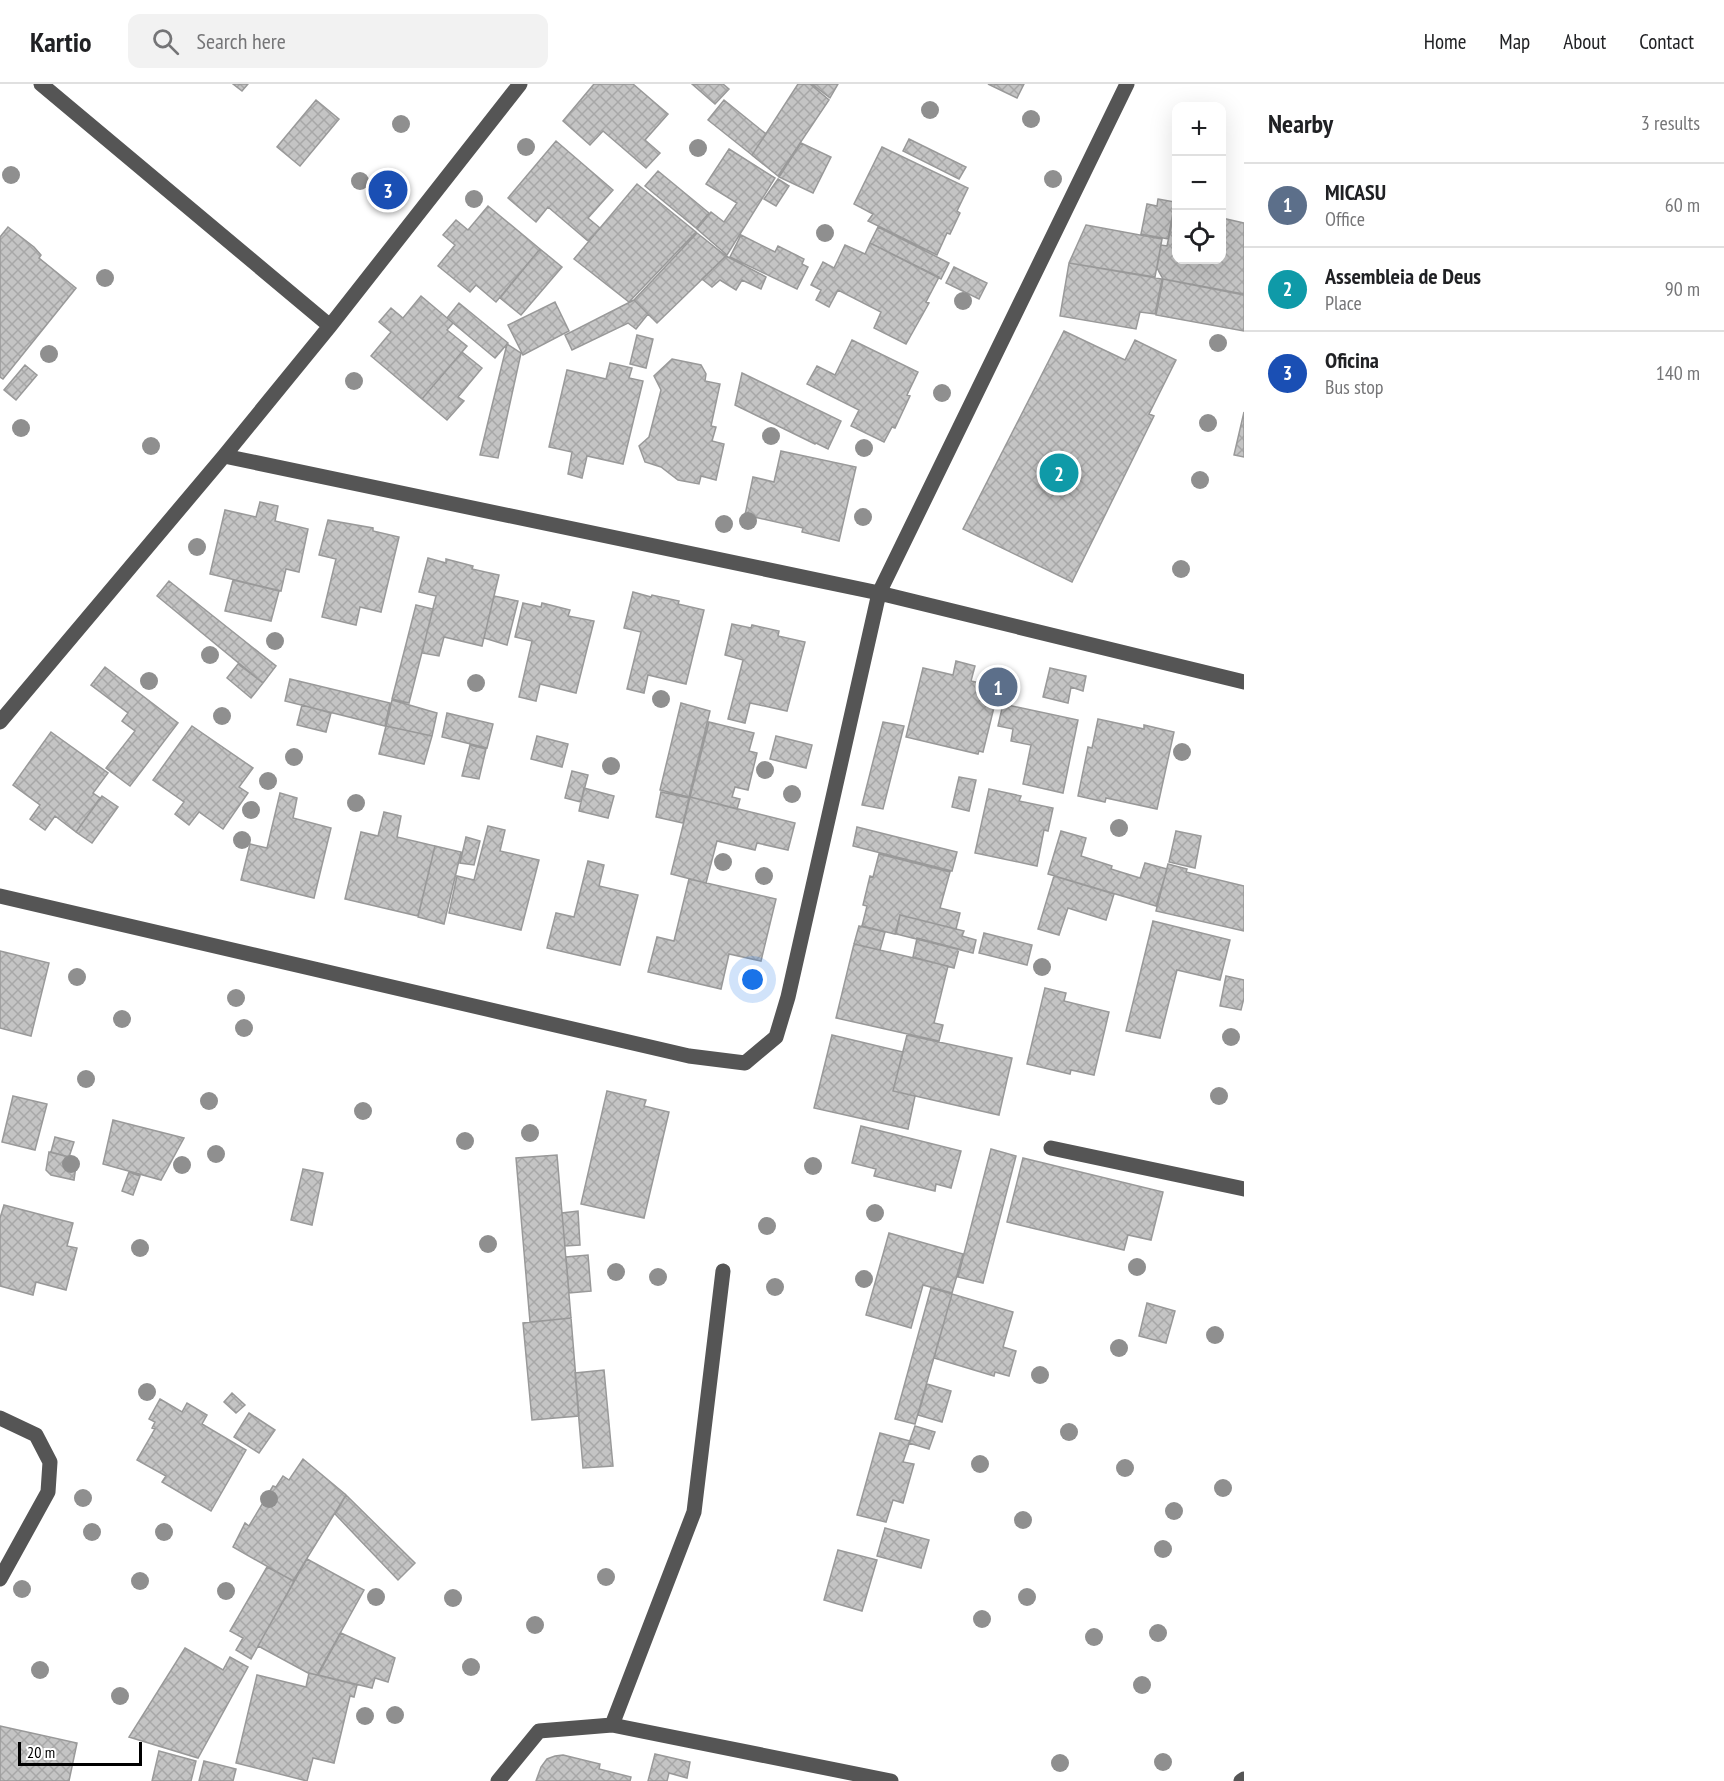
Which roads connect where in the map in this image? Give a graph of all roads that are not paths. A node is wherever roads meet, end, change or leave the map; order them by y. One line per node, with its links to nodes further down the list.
1 (41, 84): 4 (street)
2 (520, 84): 4 (street)
3 (1127, 84): 6 (street)
4 (330, 326): 5 (street)
5 (224, 456): 6 (street); 8 (street)
6 (879, 593): 7 (street); 9 (street)
7 (1244, 682)
8 (0, 722)
9 (0, 896)
10 (1051, 1148): 11 (street)
11 (1244, 1189)
12 (723, 1270): 15 (street)
13 (0, 1418): 14 (street)
14 (0, 1580)
15 (612, 1725): 16 (street); 17 (street)
16 (498, 1781)
17 (891, 1781)

